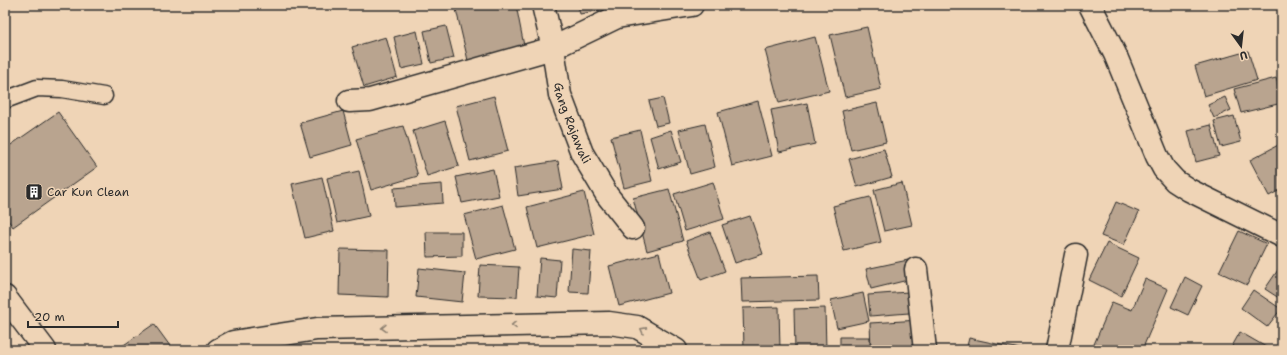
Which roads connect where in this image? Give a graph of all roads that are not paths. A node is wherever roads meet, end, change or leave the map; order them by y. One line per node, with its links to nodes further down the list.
1 (543, 5): 4 (main road, Gang Rajawali)
2 (692, 5): 4 (main road)
3 (1090, 5): 9 (main road)
4 (553, 48): 7 (main road); 8 (main road, Gang Rajawali)
5 (104, 96): 6 (lane)
6 (5, 100)
7 (349, 101)
8 (633, 228)
9 (1282, 236)
10 (1076, 255): 17 (main road)
11 (916, 269): 16 (main road)
12 (5, 297): 13 (main road)
13 (45, 350)
14 (218, 350): 15 (main road, one-way to 14)
15 (676, 350)
16 (925, 350)
17 (1057, 350)

